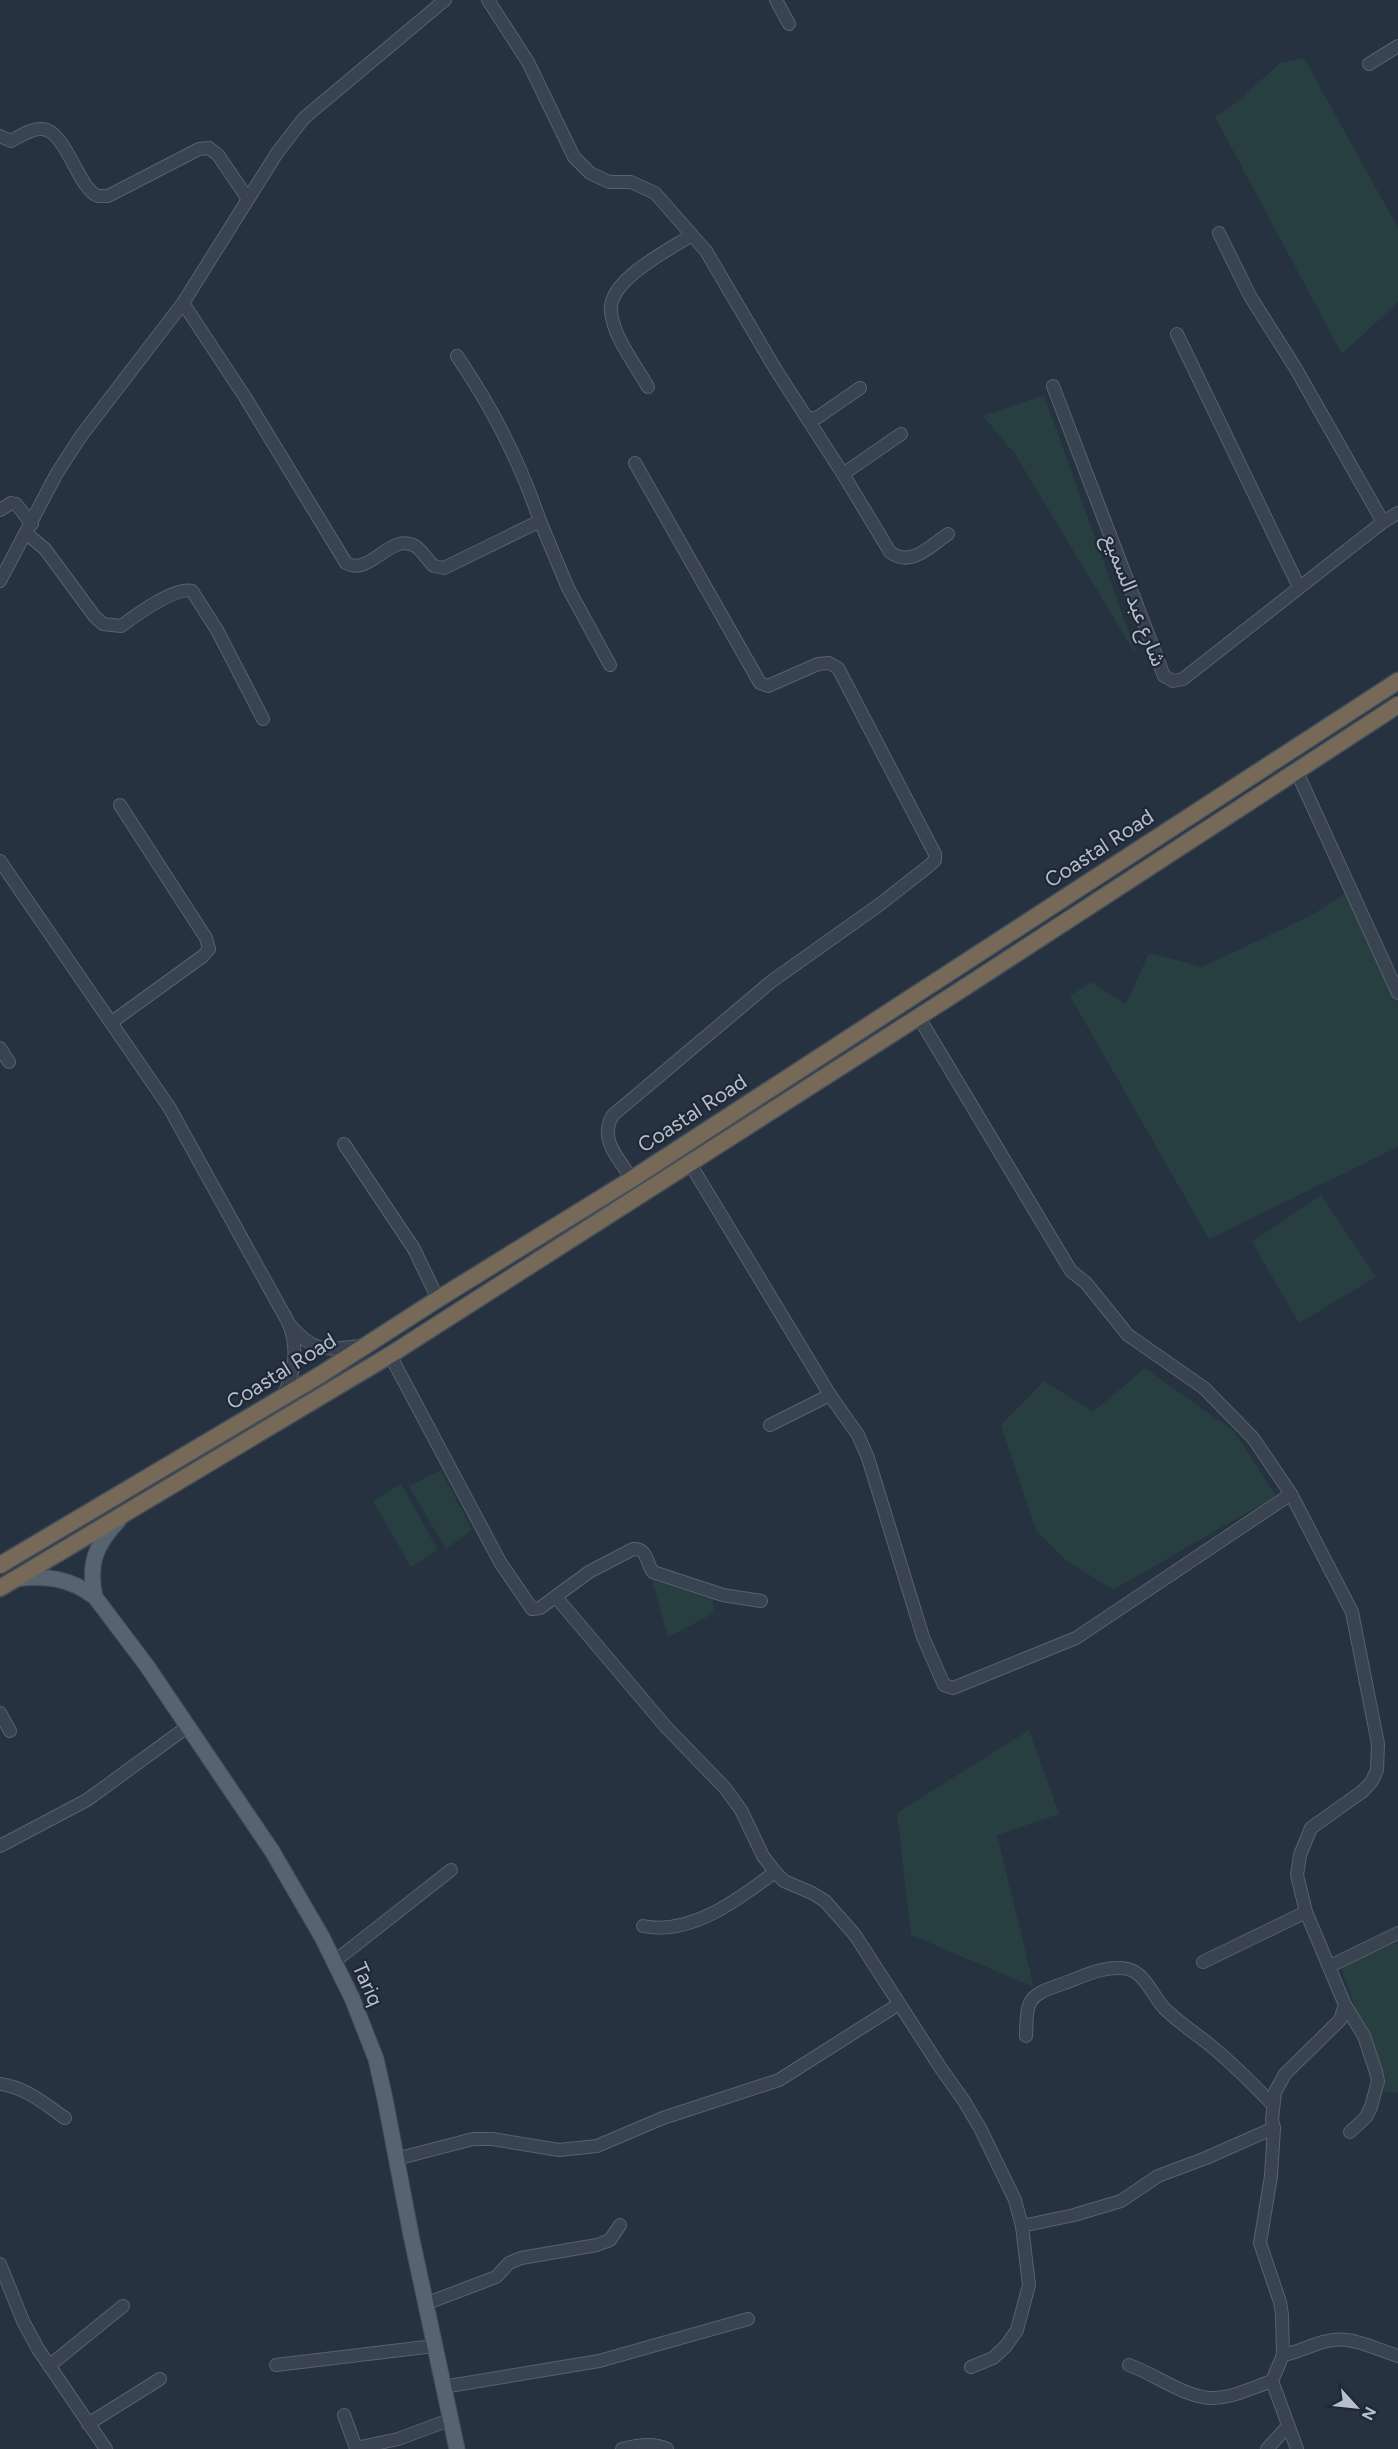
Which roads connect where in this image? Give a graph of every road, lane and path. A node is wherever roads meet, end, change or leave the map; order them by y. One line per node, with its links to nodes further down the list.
1 (445, 0): 8 (street)
2 (488, 0): 10 (street)
3 (776, 0): 4 (street)
4 (789, 24)
5 (1398, 46): 6 (street)
6 (1369, 64)
7 (0, 136): 8 (street)
8 (248, 199): 11 (street)
9 (1219, 233): 24 (street)
10 (692, 235): 15 (street); 17 (street)
11 (183, 303): 23 (street); 25 (street)
12 (1177, 334): 28 (street)
13 (457, 356): 23 (street)
14 (1053, 386): 28 (street, شارع عبد السميع)
15 (648, 387)
16 (860, 388): 17 (street)
17 (809, 419): 20 (street)
18 (901, 434): 20 (street)
19 (635, 464): 43 (street)
20 (843, 474): 26 (street)
21 (0, 510): 25 (street)
22 (1398, 513): 24 (street, شارع عبد السميع)
23 (540, 521): 29 (street)
24 (1383, 522): 28 (street, شارع عبد السميع)
25 (29, 529): 27 (street); 32 (street)
26 (948, 534)
27 (0, 581)
28 (1299, 587)
29 (610, 665)
30 (1398, 681): 43 (highway, Coastal Road)
31 (1398, 705): 33 (highway, Coastal Road)
32 (263, 719)
33 (1296, 770): 36 (street); 37 (highway, Coastal Road)
34 (120, 805): 38 (street)
35 (0, 861): 38 (street)
36 (1398, 993)
37 (918, 1016): 42 (highway, Coastal Road); 51 (street)
38 (112, 1022): 45 (street)
39 (0, 1048): 40 (street)
40 (9, 1062)
41 (344, 1144): 44 (street)
42 (689, 1162): 47 (highway, Coastal Road); 48 (street)
43 (632, 1179): 44 (highway, Coastal Road)
44 (438, 1299): 46 (highway, Coastal Road)
45 (289, 1324): 46 (street); 49 (street)
46 (364, 1346): 49 (highway, Coastal Road)
47 (390, 1355): 52 (highway, Coastal Road); 57 (street)
48 (830, 1395): 50 (street); 51 (street)
49 (281, 1399): 53 (highway, Coastal Road)
50 (770, 1425)
51 (1291, 1494): 65 (street)
52 (122, 1516): 54 (highway, Coastal Road); 56 (main road)
53 (1, 1563)
54 (15, 1579): 55 (highway, Coastal Road); 56 (main road)
55 (0, 1588)
56 (95, 1597): 60 (main road, Tariq)
57 (556, 1597): 58 (street); 64 (street)
58 (761, 1601)
59 (0, 1713): 61 (street)
60 (187, 1727): 62 (street); 68 (main road, Tariq)
61 (10, 1731)
62 (0, 1846)
63 (451, 1870): 68 (street)
64 (775, 1872): 66 (street); 71 (street)
65 (1306, 1912): 69 (street); 70 (street)
66 (643, 1926)
67 (1398, 1933): 70 (street)
68 (335, 1961): 79 (main road, Tariq)
69 (1203, 1962)
70 (1330, 1966): 72 (street)
71 (899, 2004): 79 (street); 81 (street)
72 (1345, 2005): 75 (street); 78 (street)
73 (1026, 2036): 75 (street)
74 (0, 2084): 76 (street)
75 (1273, 2105): 77 (street)
76 (65, 2118)
77 (1274, 2128): 81 (street); 87 (street)
78 (1350, 2132)
79 (396, 2159): 83 (main road, Tariq)
80 (620, 2225): 83 (street)
81 (1022, 2226): 92 (street)
82 (0, 2264): 91 (street)
83 (425, 2304): 86 (main road, Tariq)
84 (123, 2306): 91 (street)
85 (748, 2319): 95 (street)
86 (434, 2346): 89 (street); 95 (main road, Tariq)
87 (1283, 2355): 88 (street); 94 (street)
88 (1398, 2356)
89 (276, 2365)
90 (1129, 2365): 94 (street)
91 (49, 2366): 98 (street)
92 (971, 2367)
93 (160, 2379): 98 (street)
94 (1272, 2381): 99 (street)
95 (443, 2387): 97 (main road, Tariq)
96 (344, 2415): 97 (street)
97 (452, 2419): 101 (main road, Tariq)
98 (88, 2424): 100 (street)
99 (1288, 2426): 104 (street); 105 (street)
100 (106, 2449)
101 (457, 2449)
102 (622, 2449): 103 (street)
103 (667, 2449)
104 (1267, 2449)
105 (1297, 2449)

